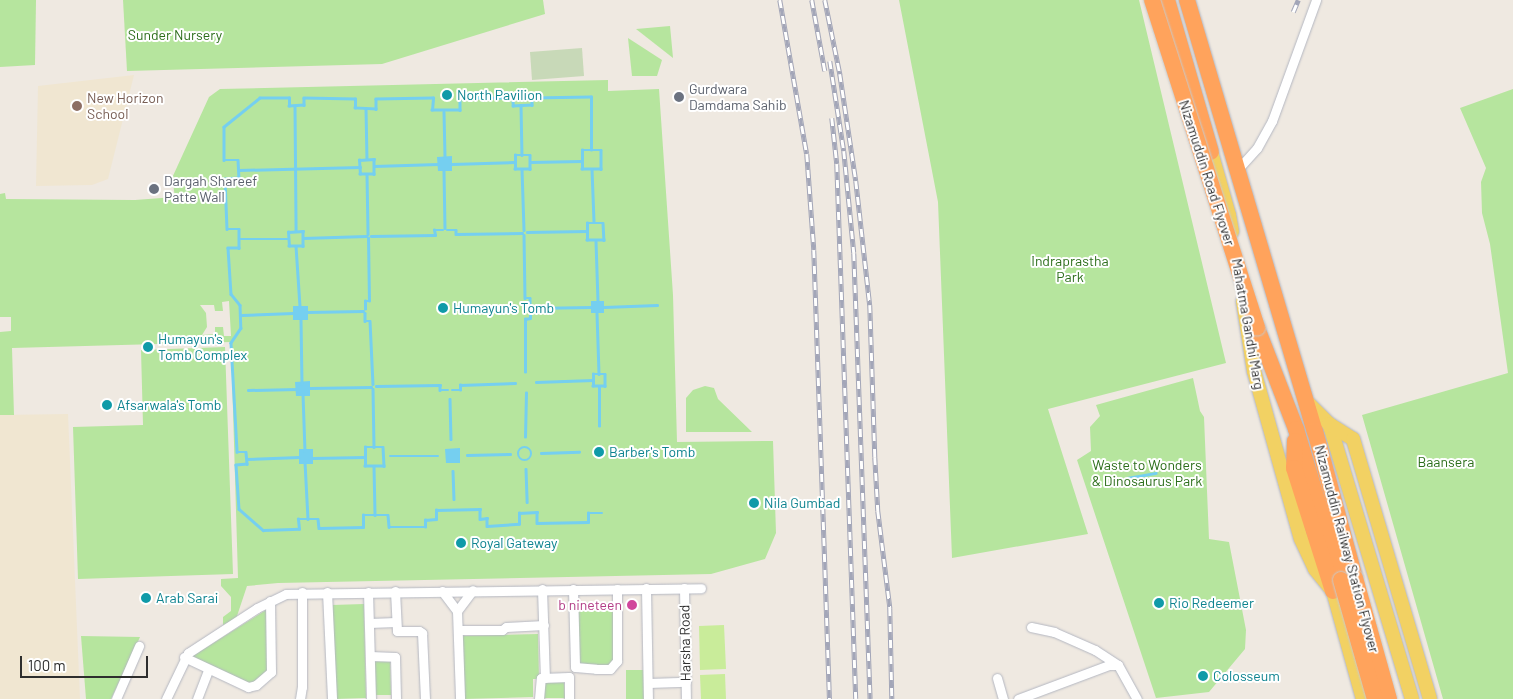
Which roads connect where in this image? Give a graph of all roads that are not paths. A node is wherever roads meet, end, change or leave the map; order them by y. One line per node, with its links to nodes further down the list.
1 (1152, 0): 11 (highway, Nizamuddin Road Flyover, bridge)
2 (1166, 0): 7 (highway, Mahatma Gandhi Marg)
3 (1187, 0): 6 (highway)
4 (1192, 0): 6 (highway)
5 (1316, 0): 8 (street)
6 (1202, 54): 8 (highway, Mahatma Gandhi Marg)
7 (1211, 152): 22 (main road, Mahatma Gandhi Marg)
8 (1238, 169): 9 (highway, Mahatma Gandhi Marg)
9 (1304, 399): 10 (main road, Mahatma Gandhi Marg); 12 (highway, Nizamuddin Railway Station Flyover)
10 (1329, 424): 43 (main road, Mahatma Gandhi Marg); 64 (main road)
11 (1296, 429): 12 (highway, Nizamuddin Railway Station Flyover); 22 (highway)
12 (1330, 514): 45 (highway, Nizamuddin Railway Station Flyover, bridge); 62 (highway, Nizamuddin Railway Station Flyover, bridge)
13 (646, 588): 14 (street); 18 (street); 44 (street)
14 (684, 588): 15 (street); 42 (street, Harsha Road)
15 (700, 588)
16 (542, 589): 17 (street); 19 (street); 30 (street)
17 (573, 589): 18 (street); 37 (street)
18 (616, 589): 37 (street)
19 (472, 590): 21 (street); 27 (street)
20 (395, 591): 21 (street); 25 (street); 28 (street)
21 (442, 591): 27 (street)
22 (1333, 591): 45 (main road, Mahatma Gandhi Marg)
23 (302, 592): 24 (street); 26 (street); 49 (street)
24 (327, 592): 25 (street); 50 (street)
25 (368, 592): 29 (street)
26 (270, 601): 35 (street); 38 (street)
27 (457, 611): 32 (street)
28 (396, 622): 29 (street); 53 (street)
29 (369, 624): 34 (street)
30 (544, 625): 32 (street); 40 (street)
31 (1031, 627): 36 (street)
32 (458, 630): 54 (street)
33 (139, 646): 46 (street)
34 (370, 656): 51 (street); 52 (street)
35 (184, 657): 38 (street); 47 (street)
36 (1118, 665): 60 (street); 61 (street)
37 (577, 669): 39 (street)
38 (208, 670): 48 (street)
39 (569, 677): 40 (street); 56 (street)
40 (544, 678): 55 (street)
41 (996, 678): 59 (street)
42 (686, 682): 44 (street); 58 (street, Harsha Road)
43 (1408, 683): 45 (main road); 63 (main road, Mahatma Gandhi Marg)
44 (648, 684): 57 (street)
45 (1367, 698)
46 (116, 699)
47 (166, 699)
48 (197, 699)
49 (300, 699)
50 (332, 699)
51 (371, 699)
52 (396, 699)
53 (425, 699)
54 (460, 699)
55 (539, 699)
56 (569, 699)
57 (648, 699)
58 (686, 699)
59 (1003, 699)
60 (1018, 699)
61 (1137, 699)
62 (1389, 699)
63 (1412, 699)
64 (1430, 699)

